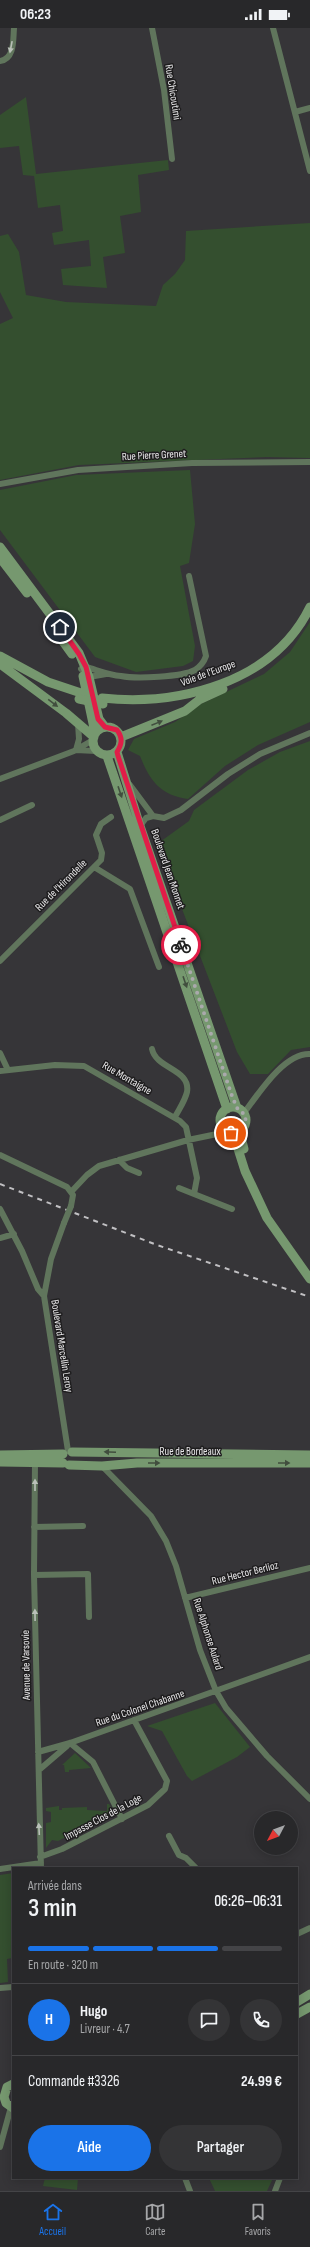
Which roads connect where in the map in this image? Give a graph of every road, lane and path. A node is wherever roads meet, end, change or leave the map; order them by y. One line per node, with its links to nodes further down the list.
1 (14, 28): 4 (street, one-way to 4)
2 (152, 28): 7 (street, Rue Chicoutimi)
3 (273, 28): 6 (street)
4 (0, 61)
5 (310, 108): 6 (street)
6 (295, 112): 8 (street)
7 (172, 159)
8 (310, 171)
9 (310, 462): 10 (street, Rue Pierre Grenet)
10 (0, 484)
11 (0, 547): 18 (main road)
12 (0, 558): 18 (main road)
13 (189, 576): 19 (street)
14 (310, 607): 22 (main road, Voie de l'Europe)
15 (310, 617): 20 (main road, Voie de l'Europe)
16 (0, 656): 21 (main road, Voie de l'Europe)
17 (0, 663): 21 (main road, Voie de l'Europe); 23 (main road, one-way to 23)
18 (84, 672): 19 (street); 19 (street); 24 (main road); 26 (main road)
19 (108, 673)
20 (223, 689): 22 (main road, Voie de l'Europe); 27 (main road, one-way to 20)
21 (80, 696): 22 (main road, Voie de l'Europe, bridge)
22 (102, 701)
23 (78, 724): 26 (main road); 28 (street)
24 (105, 727): 26 (main road); 27 (main road)
25 (310, 733): 35 (street)
26 (94, 736): 28 (street); 29 (main road)
27 (121, 737): 30 (main road)
28 (76, 750): 29 (street); 32 (street)
29 (96, 751): 31 (main road)
30 (117, 752): 31 (main road); 33 (main road, Boulevard Jean Monnet)
31 (107, 756): 47 (main road, one-way to 47)
32 (0, 779)
33 (125, 779): 35 (street); 38 (main road, Boulevard Jean Monnet)
34 (32, 805): 37 (street)
35 (153, 816): 38 (street)
36 (111, 817): 39 (street, Rue de l'Hirondelle)
37 (0, 820)
38 (140, 826): 48 (main road, Boulevard Jean Monnet)
39 (94, 867): 40 (street, Rue de l'Hirondelle); 41 (street)
40 (0, 961)
41 (159, 967)
42 (152, 1049): 49 (street)
43 (0, 1053): 45 (street)
44 (310, 1054): 48 (street)
45 (8, 1070): 46 (street, Rue Montaigne); 49 (street, Rue Montaigne)
46 (0, 1071)
47 (227, 1109): 48 (main road); 51 (main road)
48 (241, 1110): 50 (main road)
49 (175, 1117): 52 (street, Rue Montaigne)
50 (242, 1129): 51 (main road); 63 (main road)
51 (229, 1131): 52 (street); 64 (main road)
52 (188, 1140): 54 (street); 58 (street, Rue Montaigne)
53 (0, 1155): 57 (street)
54 (120, 1160): 55 (street); 57 (street)
55 (139, 1173)
56 (179, 1188): 58 (street)
57 (71, 1192): 65 (street, Boulevard Marcellin Leroy, bridge)
58 (194, 1194): 60 (street)
59 (0, 1209): 61 (street)
60 (232, 1209)
61 (14, 1234): 62 (street); 65 (street)
62 (0, 1238)
63 (310, 1271)
64 (310, 1279)
65 (44, 1296): 68 (street, Boulevard Marcellin Leroy)
66 (0, 1454): 68 (main road, Rue de Bordeaux)
67 (310, 1455): 68 (main road, Rue de Bordeaux, one-way to 68)
68 (67, 1457): 70 (main road, Rue de Bordeaux); 72 (main road, Rue de Bordeaux)
69 (0, 1462): 70 (main road, Rue de Bordeaux)
70 (35, 1462): 74 (street, Avenue de Varsovie, one-way to 70)
71 (310, 1463): 72 (main road, Rue de Bordeaux, one-way to 71)
72 (102, 1466): 77 (street, Rue Alphonse Aulard)
73 (83, 1526): 74 (street)
74 (34, 1527): 76 (street, Avenue de Varsovie)
75 (310, 1568): 77 (street, Rue Hector Berlioz)
76 (34, 1575): 78 (street); 83 (street, Avenue de Varsovie, one-way to 76)
77 (185, 1598): 80 (street, Rue Alphonse Aulard)
78 (89, 1617)
79 (310, 1657): 80 (street, Rue du Colonel Chabanne)
80 (216, 1691): 81 (street, Rue du Colonel Chabanne); 85 (street, Rue Alphonse Aulard)
81 (134, 1720): 82 (street, Rue du Colonel Chabanne); 86 (street, Impasse Clos de la Loge)
82 (70, 1743): 83 (street, Rue du Colonel Chabanne); 84 (street, Rue du Colonel Chabanne); 86 (street)
83 (38, 1752): 84 (street, Avenue de Varsovie)
84 (39, 1770): 88 (street, Avenue de Varsovie, one-way to 84)
85 (310, 1799)
86 (122, 1819): 88 (street, Impasse Clos de la Loge)
87 (169, 1836): 91 (street)
88 (40, 1863): 90 (street, Impasse Clos de la Loge)
89 (12, 1867): 92 (street, Impasse Clos de la Loge)
90 (13, 1867)
91 (195, 1867)
92 (0, 1869)
93 (310, 1928): 94 (street)
94 (298, 1934)
95 (12, 1987): 96 (street)
96 (0, 1988)
97 (310, 1994): 98 (main road)
98 (298, 2000)
99 (310, 2007): 100 (main road)
100 (298, 2013)
101 (7, 2086): 102 (main road)
102 (2, 2100): 103 (main road)
103 (12, 2107): 104 (street)
104 (0, 2147)
105 (185, 2179): 107 (street)
106 (280, 2179): 108 (street)
107 (190, 2191)
108 (275, 2191)

